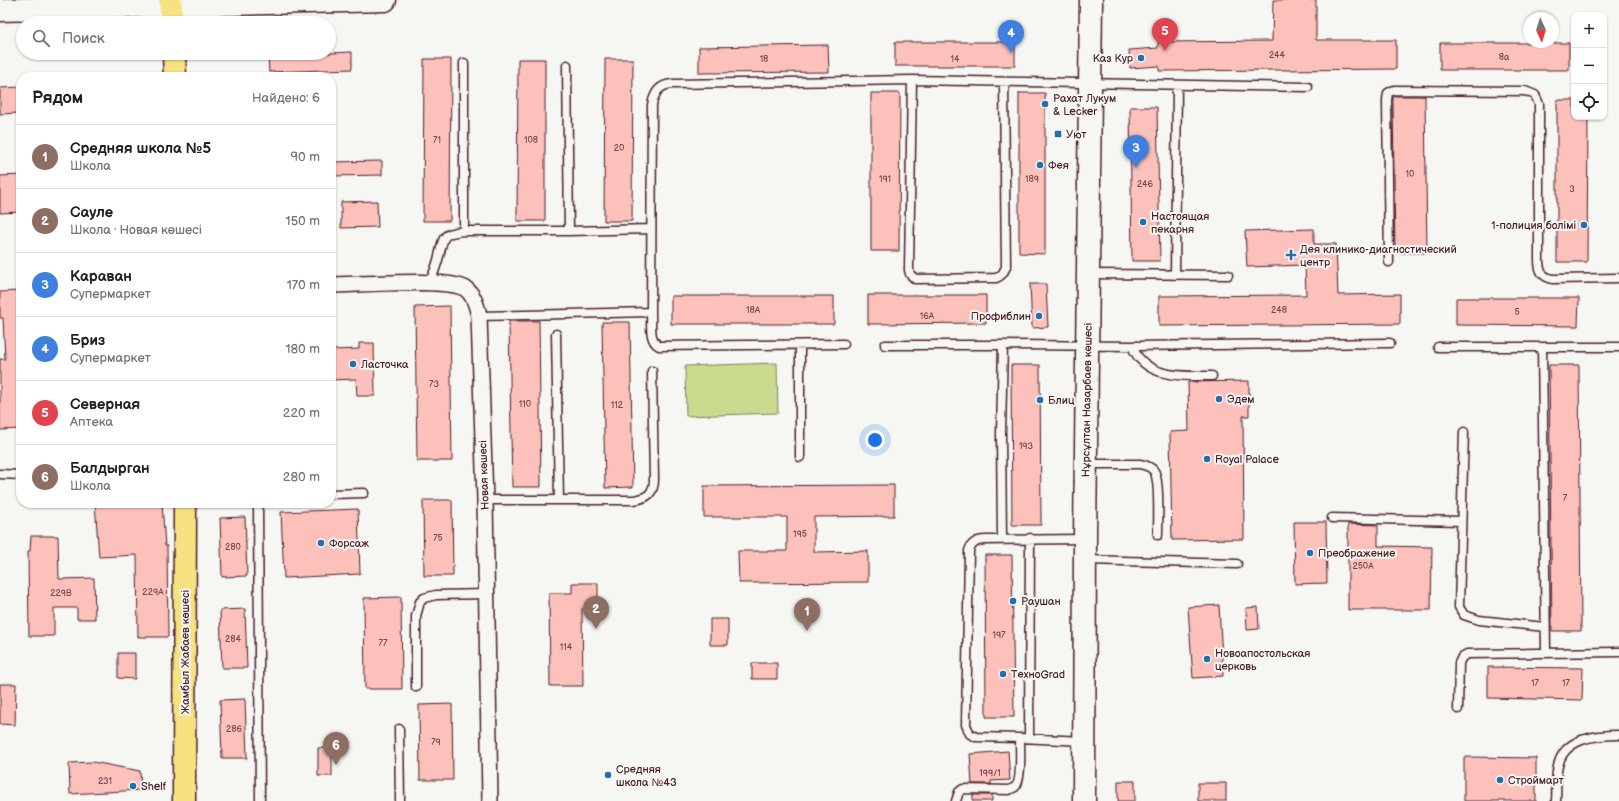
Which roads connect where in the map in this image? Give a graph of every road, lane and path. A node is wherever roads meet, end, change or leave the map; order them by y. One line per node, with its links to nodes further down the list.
1 (385, 0): 3 (main road)
2 (1091, 0): 12 (main road, Нұрсұлтан Назарбаев көшесі)
3 (311, 1): 4 (main road)
4 (171, 9): 5 (main road)
5 (0, 10)
6 (174, 60): 9 (main road)
7 (464, 62): 16 (lane)
8 (567, 65): 17 (lane)
9 (175, 72)
10 (912, 80): 11 (lane); 11 (lane); 15 (lane)
11 (1004, 82): 12 (lane)
12 (1091, 83): 13 (lane); 19 (main road, Нұрсұлтан Назарбаев көшесі)
13 (1177, 86): 14 (lane); 20 (lane)
14 (1308, 88)
15 (652, 229): 17 (lane); 25 (lane)
16 (464, 231): 17 (lane); 23 (lane)
17 (569, 231)
18 (1389, 262): 22 (lane)
19 (1089, 274): 20 (lane); 33 (main road, Нұрсұлтан Назарбаев көшесі)
20 (1175, 275): 21 (lane)
21 (1228, 275)
22 (1619, 278)
23 (430, 283): 24 (street, Новая көшесі); 26 (street, Новая көшесі)
24 (336, 285)
25 (651, 312): 26 (lane); 30 (lane)
26 (479, 316): 47 (street, Новая көшесі)
27 (556, 334): 48 (lane)
28 (1390, 343): 34 (lane)
29 (844, 344): 30 (lane)
30 (800, 345): 41 (lane)
31 (884, 345): 32 (lane)
32 (1003, 345): 33 (lane); 55 (lane)
33 (1088, 345): 34 (lane); 42 (main road, Нұрсұлтан Назарбаев көшесі)
34 (1132, 346): 39 (lane)
35 (1438, 347): 36 (lane)
36 (1542, 347): 37 (lane); 59 (lane)
37 (1619, 347)
38 (652, 371): 48 (lane)
39 (1212, 376)
40 (1464, 432): 52 (lane)
41 (800, 457)
42 (1086, 464): 53 (lane); 56 (main road, Нұрсұлтан Назарбаев көшесі)
43 (0, 474): 44 (lane)
44 (16, 475)
45 (364, 493): 46 (lane)
46 (336, 494)
47 (485, 500): 48 (lane); 58 (street, Новая көшесі)
48 (559, 500)
49 (185, 508): 69 (main road, Жамбыл Жабаев көшесі)
50 (258, 508): 70 (lane)
51 (1332, 518): 52 (lane)
52 (1461, 521): 59 (lane)
53 (1158, 535)
54 (1030, 538): 55 (lane); 56 (lane); 67 (lane)
55 (1002, 539): 66 (lane)
56 (1085, 550): 57 (lane); 68 (main road, Нұрсұлтан Назарбаев көшесі)
57 (1237, 564)
58 (487, 594): 62 (lane); 72 (street, Новая көшесі)
59 (1545, 627): 60 (lane)
60 (1546, 652): 61 (lane); 63 (lane)
61 (1619, 652)
62 (416, 687)
63 (1458, 709)
64 (398, 729): 71 (lane)
65 (1619, 735): 75 (lane)
66 (1020, 738): 67 (lane); 73 (lane)
67 (1029, 738): 68 (lane)
68 (1085, 741): 74 (main road, Нұрсұлтан Назарбаев көшесі)
69 (184, 801)
70 (260, 801)
71 (400, 801)
72 (490, 801)
73 (956, 801)
74 (1084, 801)
75 (1556, 801)

